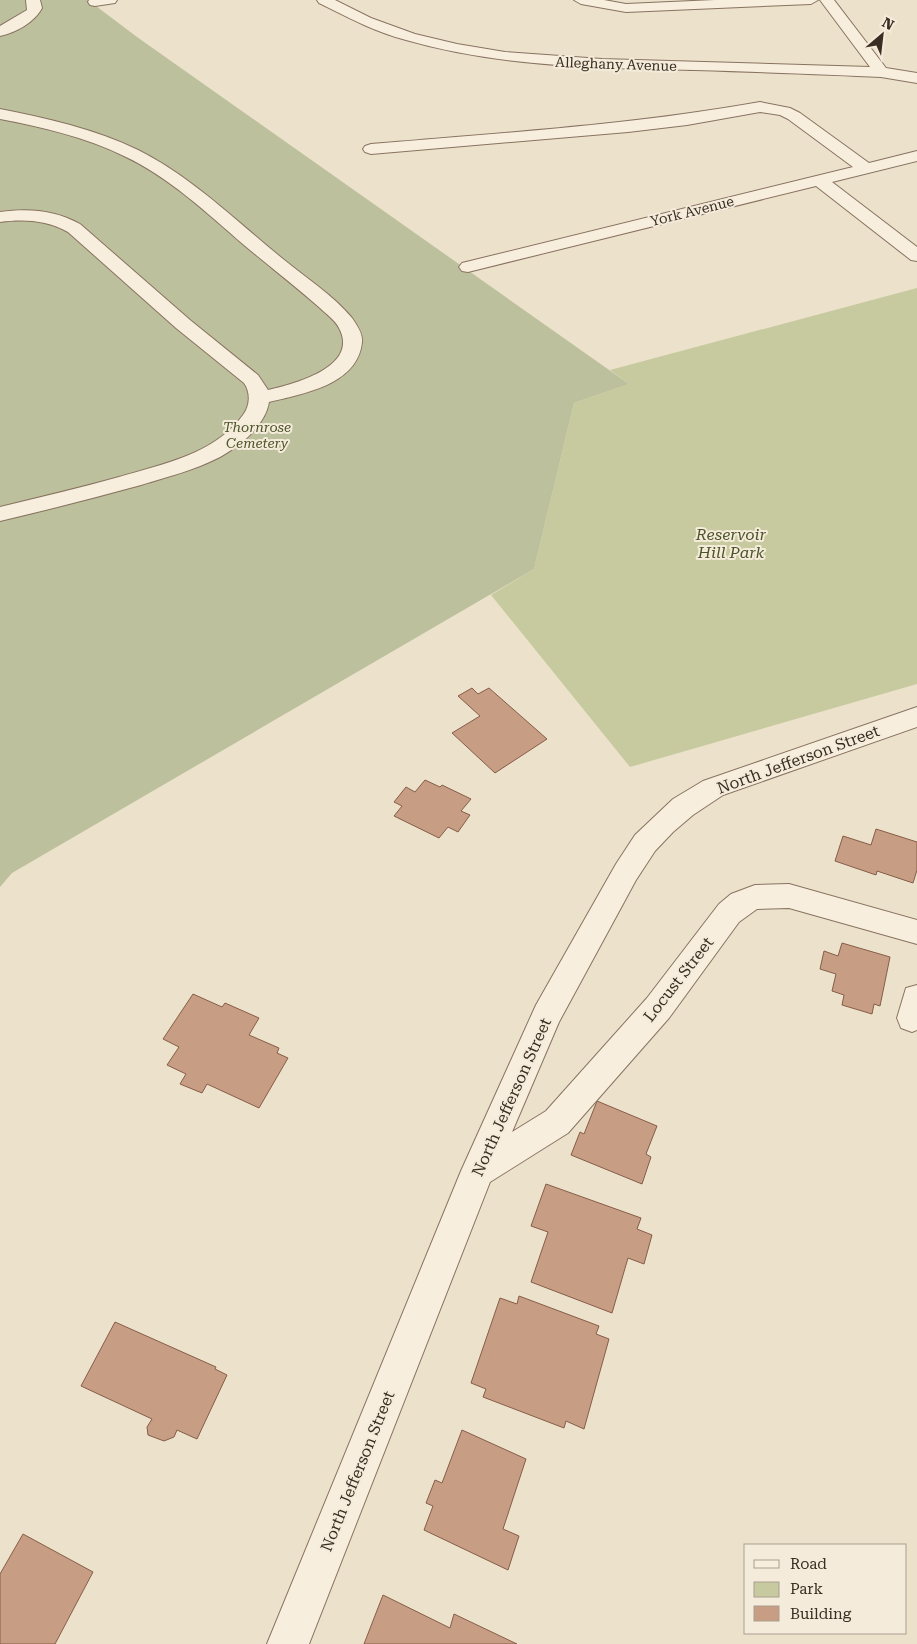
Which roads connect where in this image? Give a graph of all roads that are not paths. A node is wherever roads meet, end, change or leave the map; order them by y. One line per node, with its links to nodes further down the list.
1 (33, 0): 8 (street)
2 (110, 0): 7 (street)
3 (324, 0): 9 (street, Alleghany Avenue)
4 (581, 0): 5 (street)
5 (811, 0)
6 (828, 0): 9 (street)
7 (95, 2)
8 (0, 32)
9 (881, 72): 10 (street, Alleghany Avenue)
10 (917, 78)
11 (0, 114): 19 (street)
12 (371, 149): 14 (street)
13 (917, 156): 14 (street, York Avenue)
14 (865, 168): 15 (street, York Avenue)
15 (820, 180): 17 (street); 18 (street, York Avenue)
16 (0, 217): 19 (street)
17 (917, 256)
18 (468, 266)
19 (260, 398): 20 (street)
20 (0, 514)
21 (917, 717): 23 (street, North Jefferson Street)
22 (917, 932): 23 (street, Locust Street)
23 (478, 1171): 24 (street, North Jefferson Street)
24 (288, 1644)

